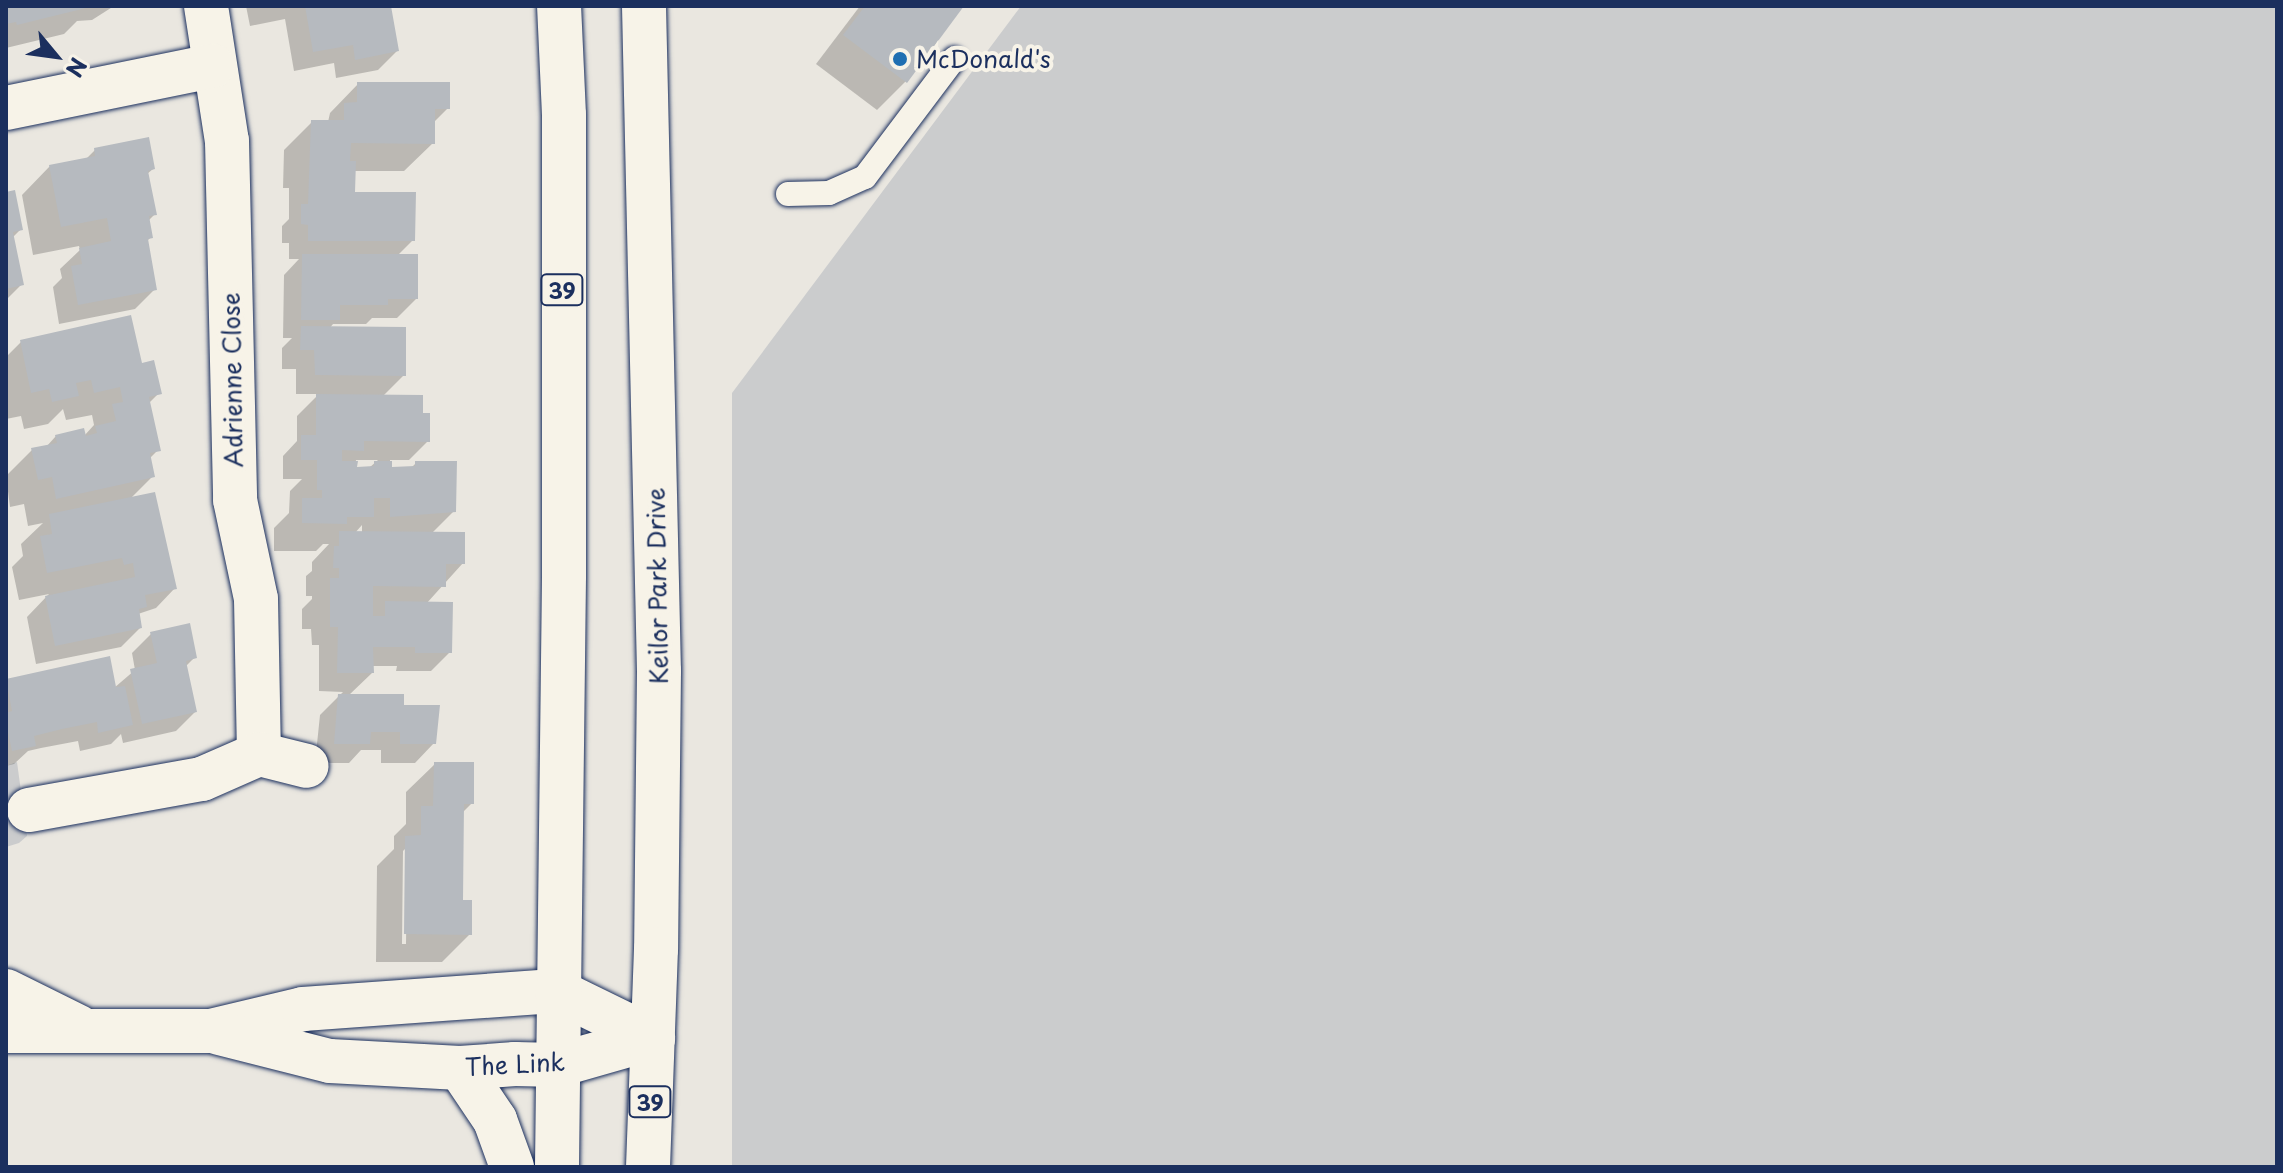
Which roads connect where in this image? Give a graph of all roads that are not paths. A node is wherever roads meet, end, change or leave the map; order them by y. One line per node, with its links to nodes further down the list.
1 (206, 6): 5 (street, Adrienne Close)
2 (559, 6): 12 (street, 39)
3 (644, 6): 16 (street, Keilor Park Drive / 39)
4 (954, 59): 7 (lane)
5 (213, 66): 6 (street); 8 (street, Adrienne Close)
6 (6, 108)
7 (788, 194)
8 (259, 754): 9 (street); 10 (street)
9 (307, 766)
10 (29, 810)
11 (6, 991): 14 (street)
12 (557, 991): 15 (street, The Link); 16 (street); 17 (street, 39)
13 (6, 1031): 14 (street, The Link)
14 (87, 1031): 15 (street, The Link)
15 (211, 1031): 18 (street, The Link)
16 (653, 1038): 17 (street, The Link); 21 (street, Keilor Park Drive / 39)
17 (558, 1065): 18 (street, The Link); 20 (street, 39)
18 (460, 1068): 19 (street)
19 (512, 1167)
20 (557, 1167)
21 (648, 1167)

